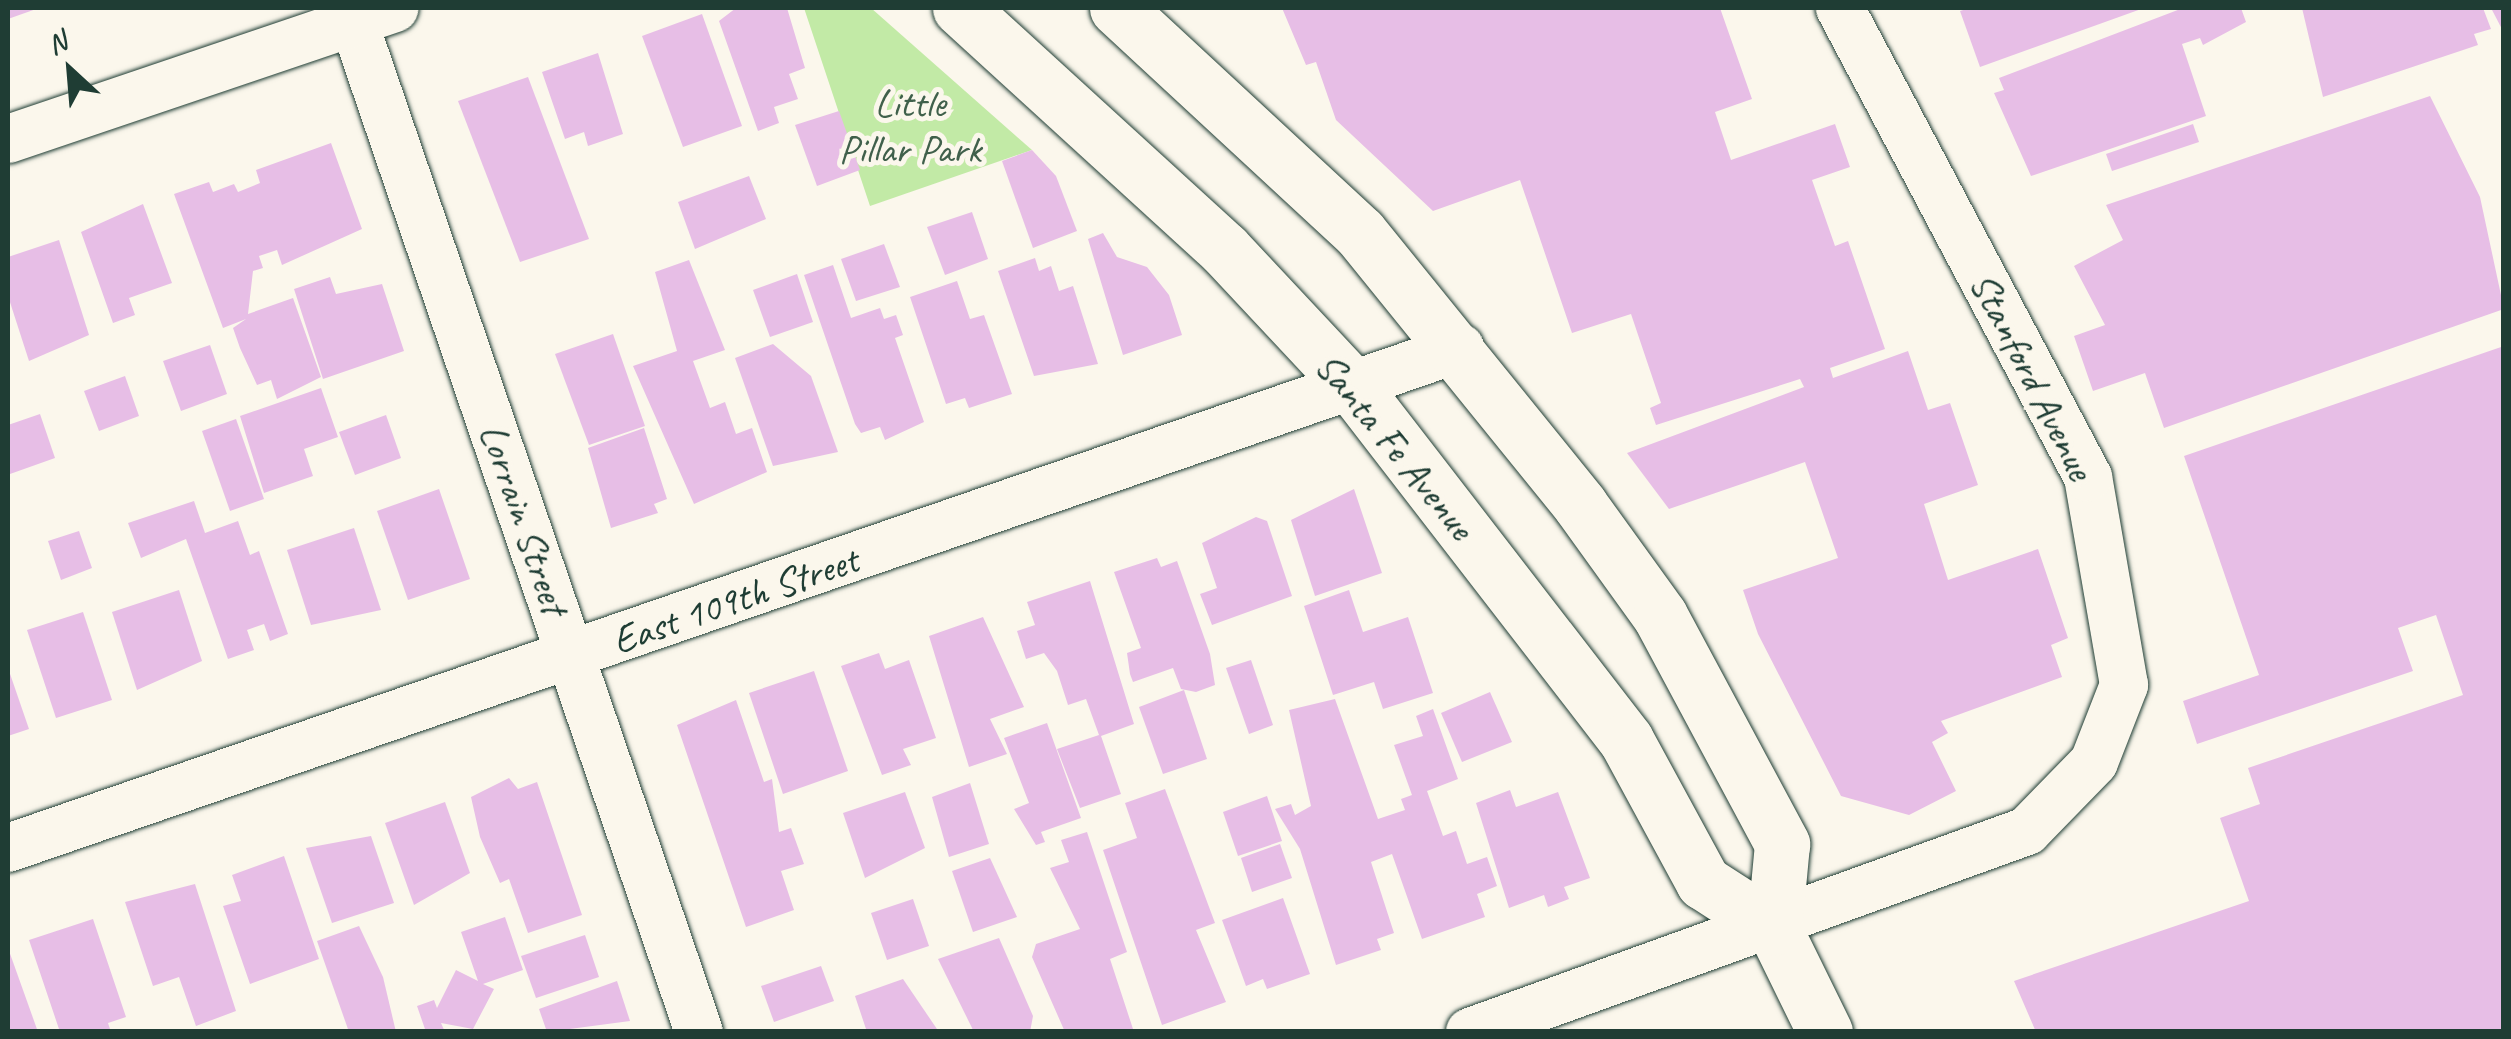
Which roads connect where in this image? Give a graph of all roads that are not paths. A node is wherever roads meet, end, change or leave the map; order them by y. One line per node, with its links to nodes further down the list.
1 (960, 8): 7 (street, Santa Fe Avenue)
2 (1117, 8): 6 (street)
3 (1840, 8): 10 (street, Stanford Avenue)
4 (366, 12): 5 (street); 8 (street, Lorrain Street)
5 (8, 139)
6 (1460, 348): 7 (street, East 109th Street); 10 (street)
7 (1354, 388): 8 (street, East 109th Street); 10 (street, Santa Fe Avenue)
8 (571, 656): 9 (street, East 109th Street); 11 (street, Lorrain Street)
9 (8, 848)
10 (1774, 928): 12 (street, Stanford Avenue); 13 (street)
11 (698, 1032)
12 (1470, 1032)
13 (1825, 1032)

